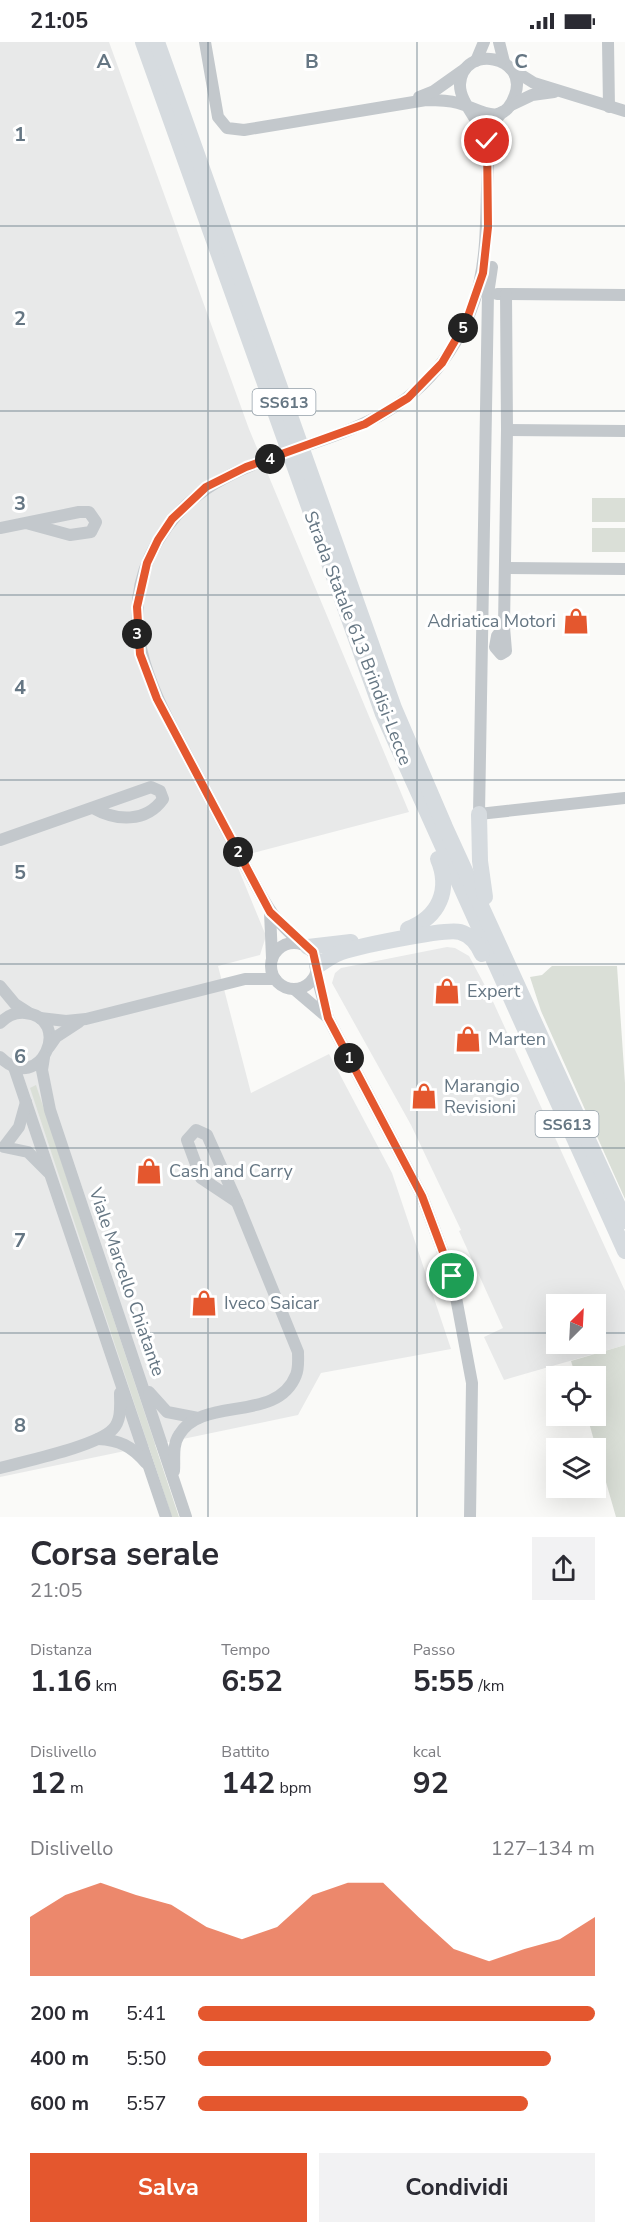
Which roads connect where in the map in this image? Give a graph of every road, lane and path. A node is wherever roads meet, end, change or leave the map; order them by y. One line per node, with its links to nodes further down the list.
1 (143, 42): 26 (highway, Strada Statale 613 Brindisi-Lecce / SS613)
2 (157, 42): 39 (highway, Strada Statale 613 Brindisi-Lecce / SS613)
3 (205, 42): 10 (street)
4 (484, 42): 7 (street)
5 (499, 42): 8 (street)
6 (608, 42): 11 (street)
7 (472, 63): 8 (street); 10 (street); 12 (street)
8 (507, 65): 9 (street); 13 (street)
9 (575, 96): 11 (street); 13 (street)
10 (409, 101): 12 (street)
11 (609, 106): 14 (street)
12 (469, 108): 13 (street); 15 (street)
13 (506, 108): 15 (street); 16 (street)
14 (625, 111)
15 (489, 150): 31 (street)
16 (488, 294): 17 (street); 29 (street)
17 (506, 294): 18 (street); 19 (street)
18 (625, 295)
19 (507, 430): 20 (street); 23 (street)
20 (625, 431)
21 (26, 524): 21 (street); 22 (street)
22 (0, 528)
23 (505, 568): 24 (street); 25 (street)
24 (625, 569)
25 (504, 627)
26 (409, 773): 32 (highway); 46 (highway, Strada Statale 613 Brindisi-Lecce / SS613)
27 (625, 798): 29 (street)
28 (93, 807): 28 (street); 30 (street)
29 (479, 814): 39 (highway)
30 (0, 840)
31 (270, 912): 32 (street); 33 (street)
32 (305, 946): 33 (street); 34 (street)
33 (272, 961): 35 (street); 36 (street)
34 (317, 970): 38 (street); 41 (street); 46 (highway)
35 (275, 979): 36 (street); 38 (street)
36 (245, 980): 42 (street)
37 (0, 986): 40 (street)
38 (294, 989): 41 (street)
39 (525, 1001): 52 (highway, Strada Statale 613 Brindisi-Lecce / SS613)
40 (35, 1016): 42 (street); 43 (street); 44 (street, Viale Marcello Chiatante)
41 (328, 1018): 63 (street)
42 (86, 1019): 44 (street)
43 (0, 1023)
44 (46, 1053): 47 (street); 55 (street, Viale Marcello Chiatante)
45 (0, 1057): 47 (street)
46 (536, 1057): 53 (highway, Strada Statale 613 Brindisi-Lecce / SS613)
47 (14, 1067): 48 (street, Viale Marcello Chiatante)
48 (26, 1101): 49 (street); 50 (street, Viale Marcello Chiatante)
49 (2, 1148): 50 (street)
50 (54, 1180): 54 (street, Viale Marcello Chiatante)
51 (237, 1202): 51 (street); 56 (street)
52 (625, 1221)
53 (625, 1251)
54 (119, 1377): 57 (street); 58 (street, Viale Marcello Chiatante)
55 (141, 1380): 56 (street); 60 (street, Viale Marcello Chiatante)
56 (198, 1418): 60 (street)
57 (98, 1439): 58 (street); 59 (street)
58 (148, 1466): 61 (street, Viale Marcello Chiatante)
59 (0, 1468)
60 (173, 1478): 62 (street, Viale Marcello Chiatante)
61 (166, 1517)
62 (186, 1517)
63 (470, 1517)

